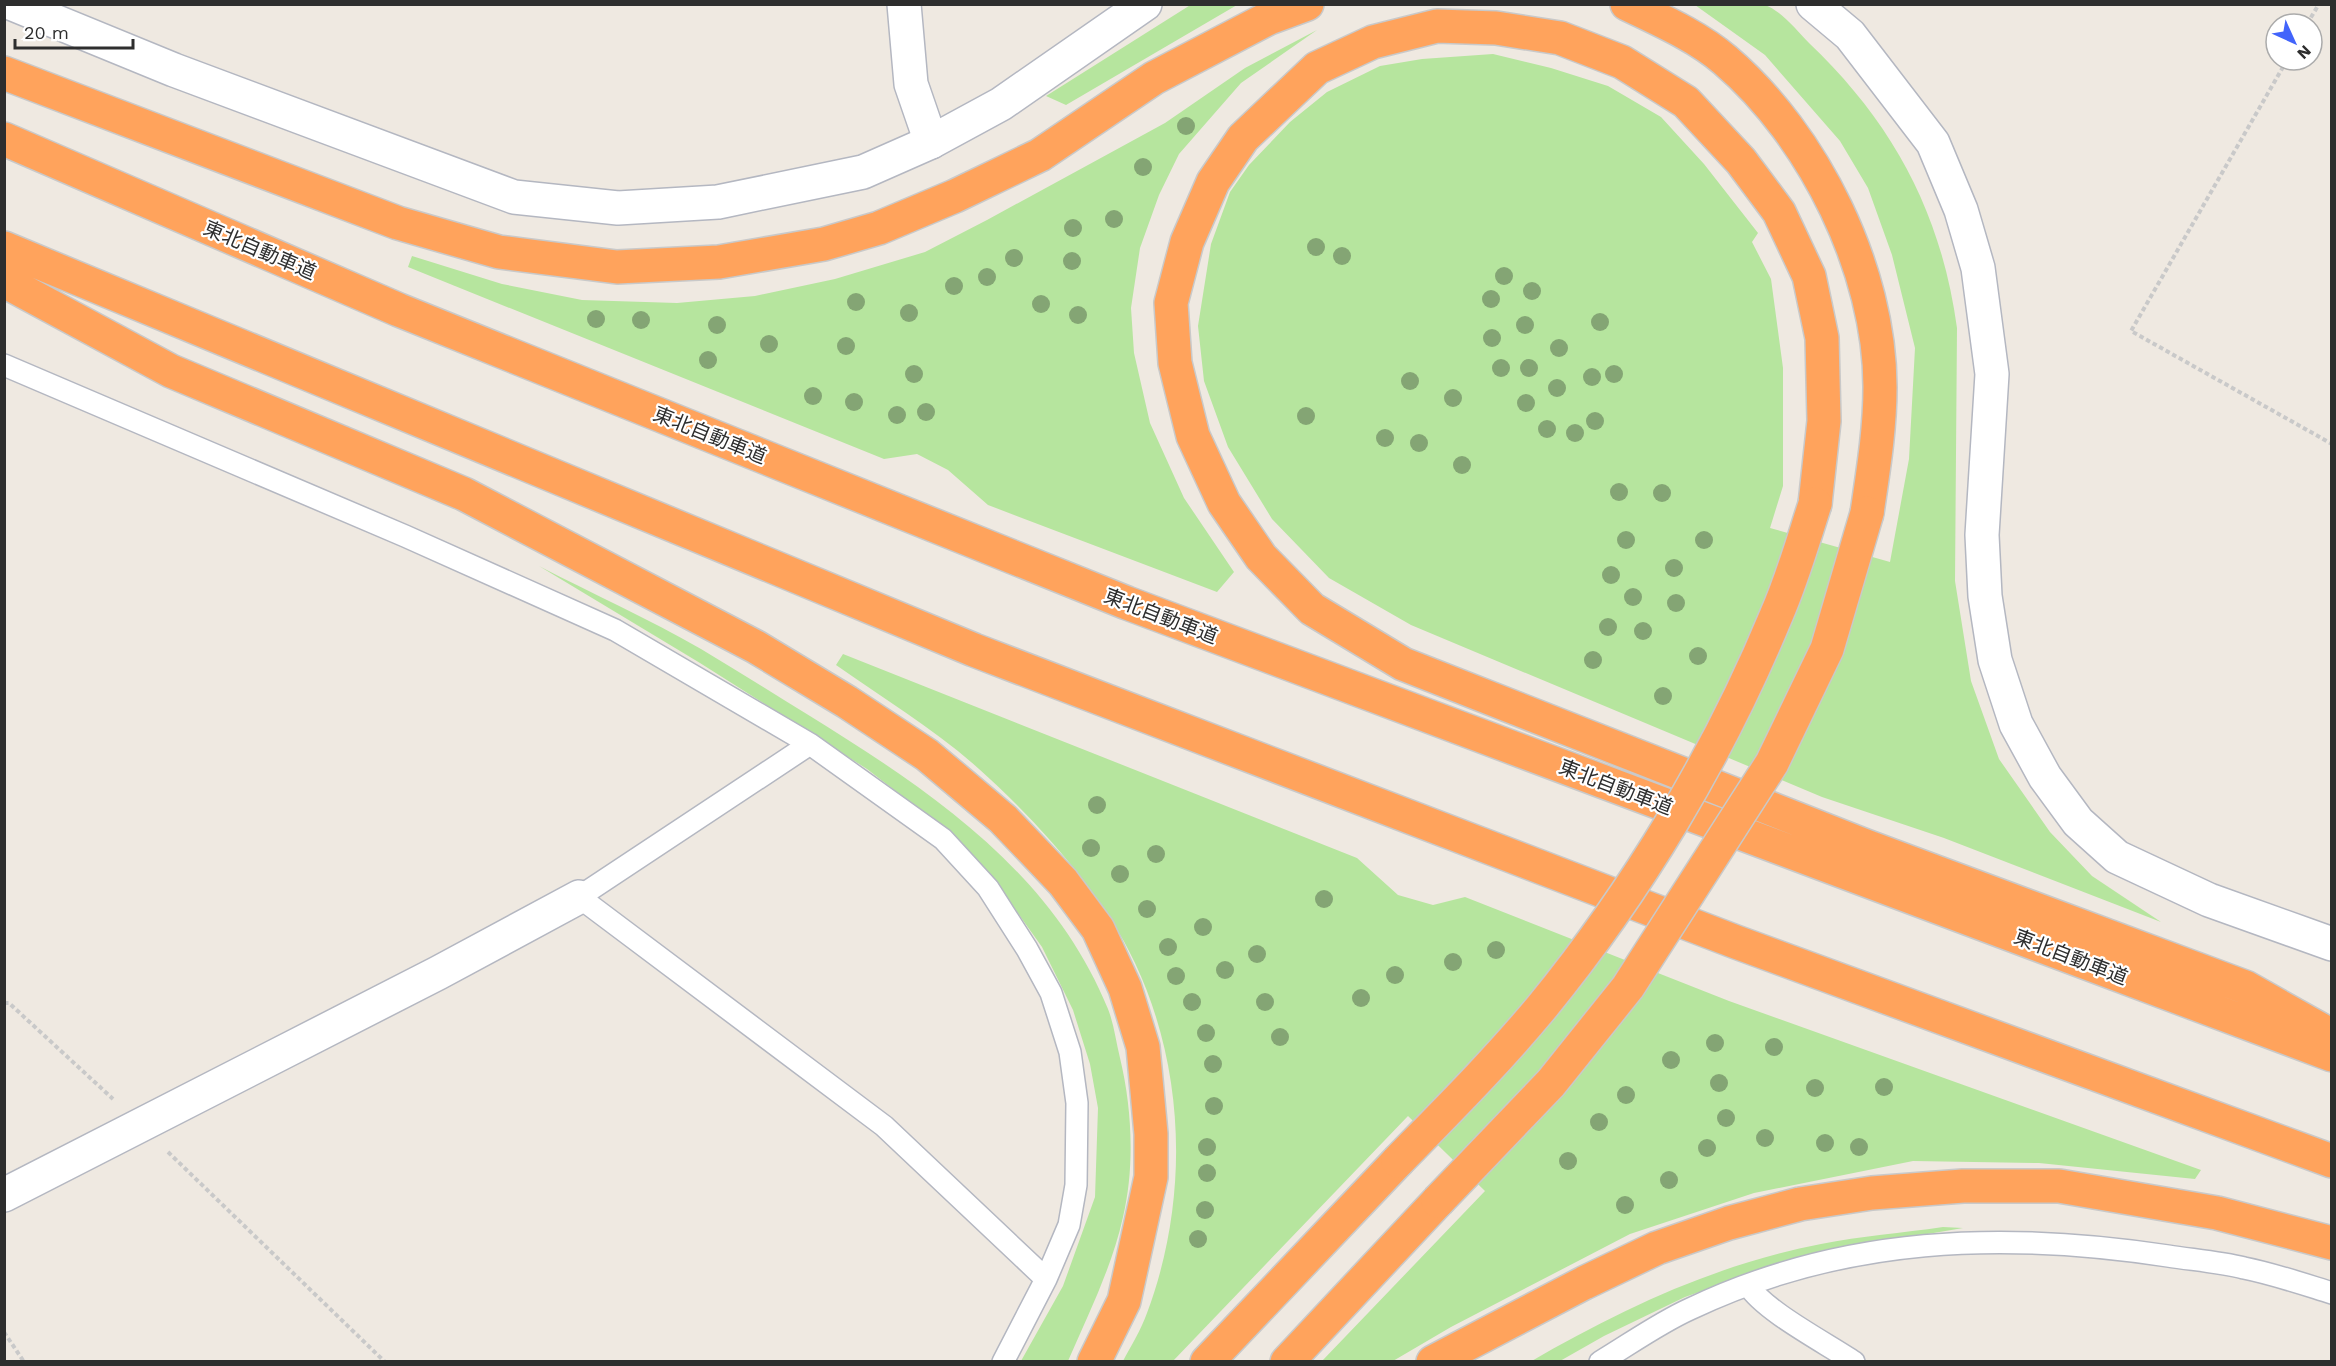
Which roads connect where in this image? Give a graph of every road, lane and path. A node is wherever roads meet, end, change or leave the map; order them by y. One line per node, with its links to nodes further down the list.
1 (13, 4): 10 (street)
2 (904, 4): 10 (street)
3 (1145, 4): 10 (street)
4 (1307, 4): 8 (highway)
5 (1626, 4): 34 (highway, bridge)
6 (1813, 4): 17 (street)
7 (2280, 72): 14 (path)
8 (4, 73)
9 (4, 139): 20 (highway, 東北自動車道)
10 (931, 142)
11 (4, 248): 22 (highway)
12 (4, 281): 32 (highway)
13 (4, 365): 15 (lane)
14 (2331, 444)
15 (810, 744): 16 (lane); 25 (lane)
16 (579, 897): 21 (street); 25 (lane)
17 (2331, 944)
18 (4, 1004): 21 (path)
19 (2331, 1036): 33 (highway, bridge)
20 (2331, 1055)
21 (141, 1126): 23 (street); 30 (path)
22 (2331, 1161)
23 (4, 1195)
24 (2331, 1243): 35 (highway)
25 (1046, 1280): 31 (lane)
26 (1748, 1285): 27 (lane); 36 (lane); 37 (lane)
27 (2331, 1293)
28 (4, 1332): 29 (path)
29 (24, 1362)
30 (385, 1362)
31 (1003, 1362)
32 (1094, 1362)
33 (1207, 1362)
34 (1287, 1362)
35 (1433, 1362)
36 (1600, 1362)
37 (1854, 1362)

